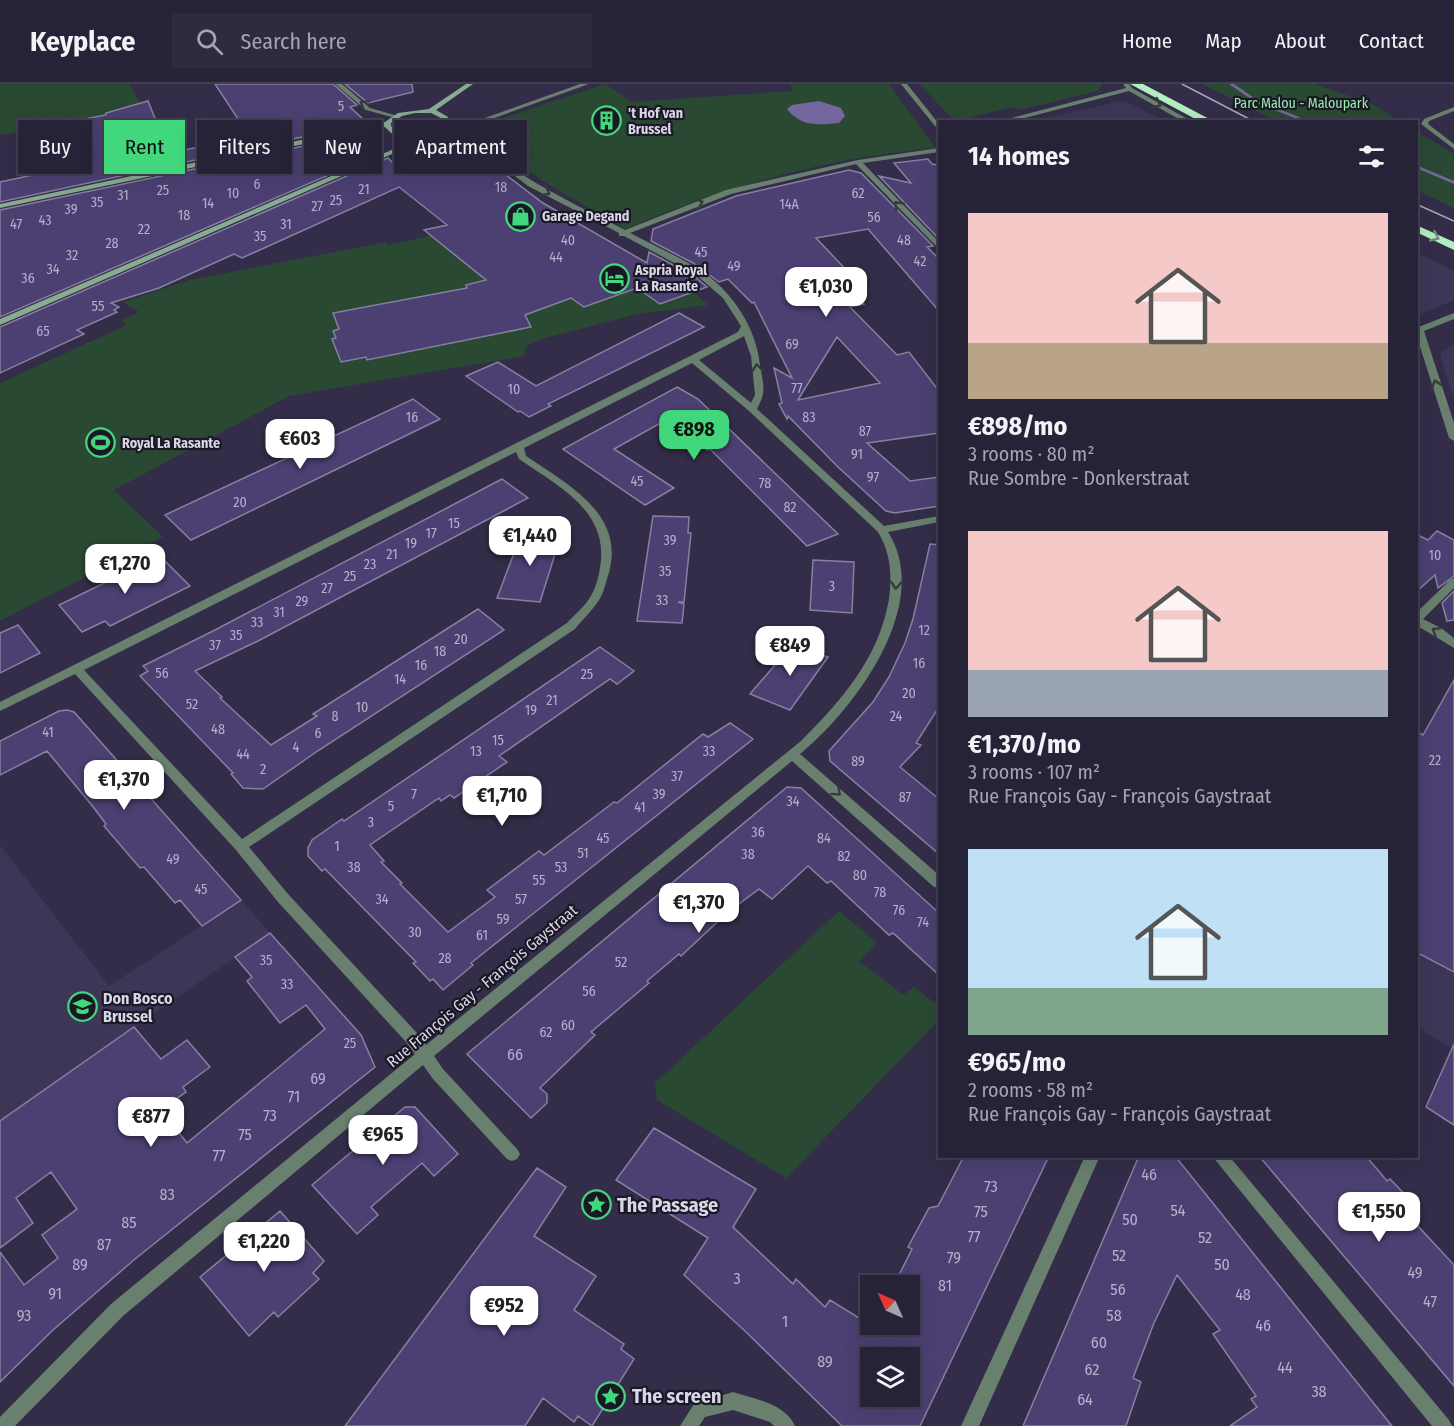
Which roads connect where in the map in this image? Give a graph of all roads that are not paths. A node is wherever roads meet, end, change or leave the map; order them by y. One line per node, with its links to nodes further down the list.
1 (338, 84): 10 (street, one-way to 1)
2 (470, 84): 6 (street)
3 (586, 84): 13 (street)
4 (904, 84): 17 (street)
5 (1155, 84): 11 (highway)
6 (462, 86): 9 (street)
7 (1130, 86): 11 (highway); 14 (street); 15 (street, one-way to 15)
8 (1454, 109): 19 (street)
9 (430, 111): 10 (street); 12 (street)
10 (395, 116): 16 (street)
11 (1214, 119)
12 (446, 120)
13 (484, 120)
14 (1006, 120)
15 (1187, 120)
16 (387, 124): 18 (street); 24 (street)
17 (938, 128)
18 (394, 132)
19 (1454, 147)
20 (938, 150): 22 (street)
21 (394, 151): 32 (street)
22 (858, 162): 28 (street, one-way to 22); 29 (street, one-way to 22)
23 (517, 174): 28 (street, one-way to 28)
24 (0, 206)
25 (1418, 216): 27 (highway)
26 (1418, 229): 30 (highway, one-way to 30)
27 (1454, 233)
28 (622, 234): 33 (street)
29 (938, 246)
30 (1454, 246)
31 (1454, 315): 34 (street)
32 (0, 322)
33 (745, 326): 36 (street); 37 (street, one-way to 33)
34 (1418, 330)
35 (1418, 333): 38 (street, one-way to 35)
36 (693, 359): 37 (street); 39 (street)
37 (752, 409): 41 (street)
38 (1454, 438)
39 (519, 446): 46 (street); 49 (street)
40 (938, 519): 41 (street)
41 (882, 530): 48 (street, Rue François Gay - François Gaystraat, one-way to 48)
42 (1454, 582): 43 (street)
43 (1418, 617)
44 (1418, 620): 45 (street, one-way to 44)
45 (1454, 644)
46 (76, 668): 47 (street); 49 (street)
47 (0, 707)
48 (792, 754): 50 (street, one-way to 50); 51 (street, Rue François Gay - François Gaystraat)
49 (240, 846): 51 (street)
50 (938, 882)
51 (423, 1057): 52 (street); 55 (street, Rue François Gay - François Gaystraat)
52 (512, 1154)
53 (1092, 1158): 58 (street)
54 (1221, 1158): 59 (street)
55 (3, 1426)
56 (689, 1426): 57 (street)
57 (786, 1426)
58 (970, 1426)
59 (1443, 1426)

